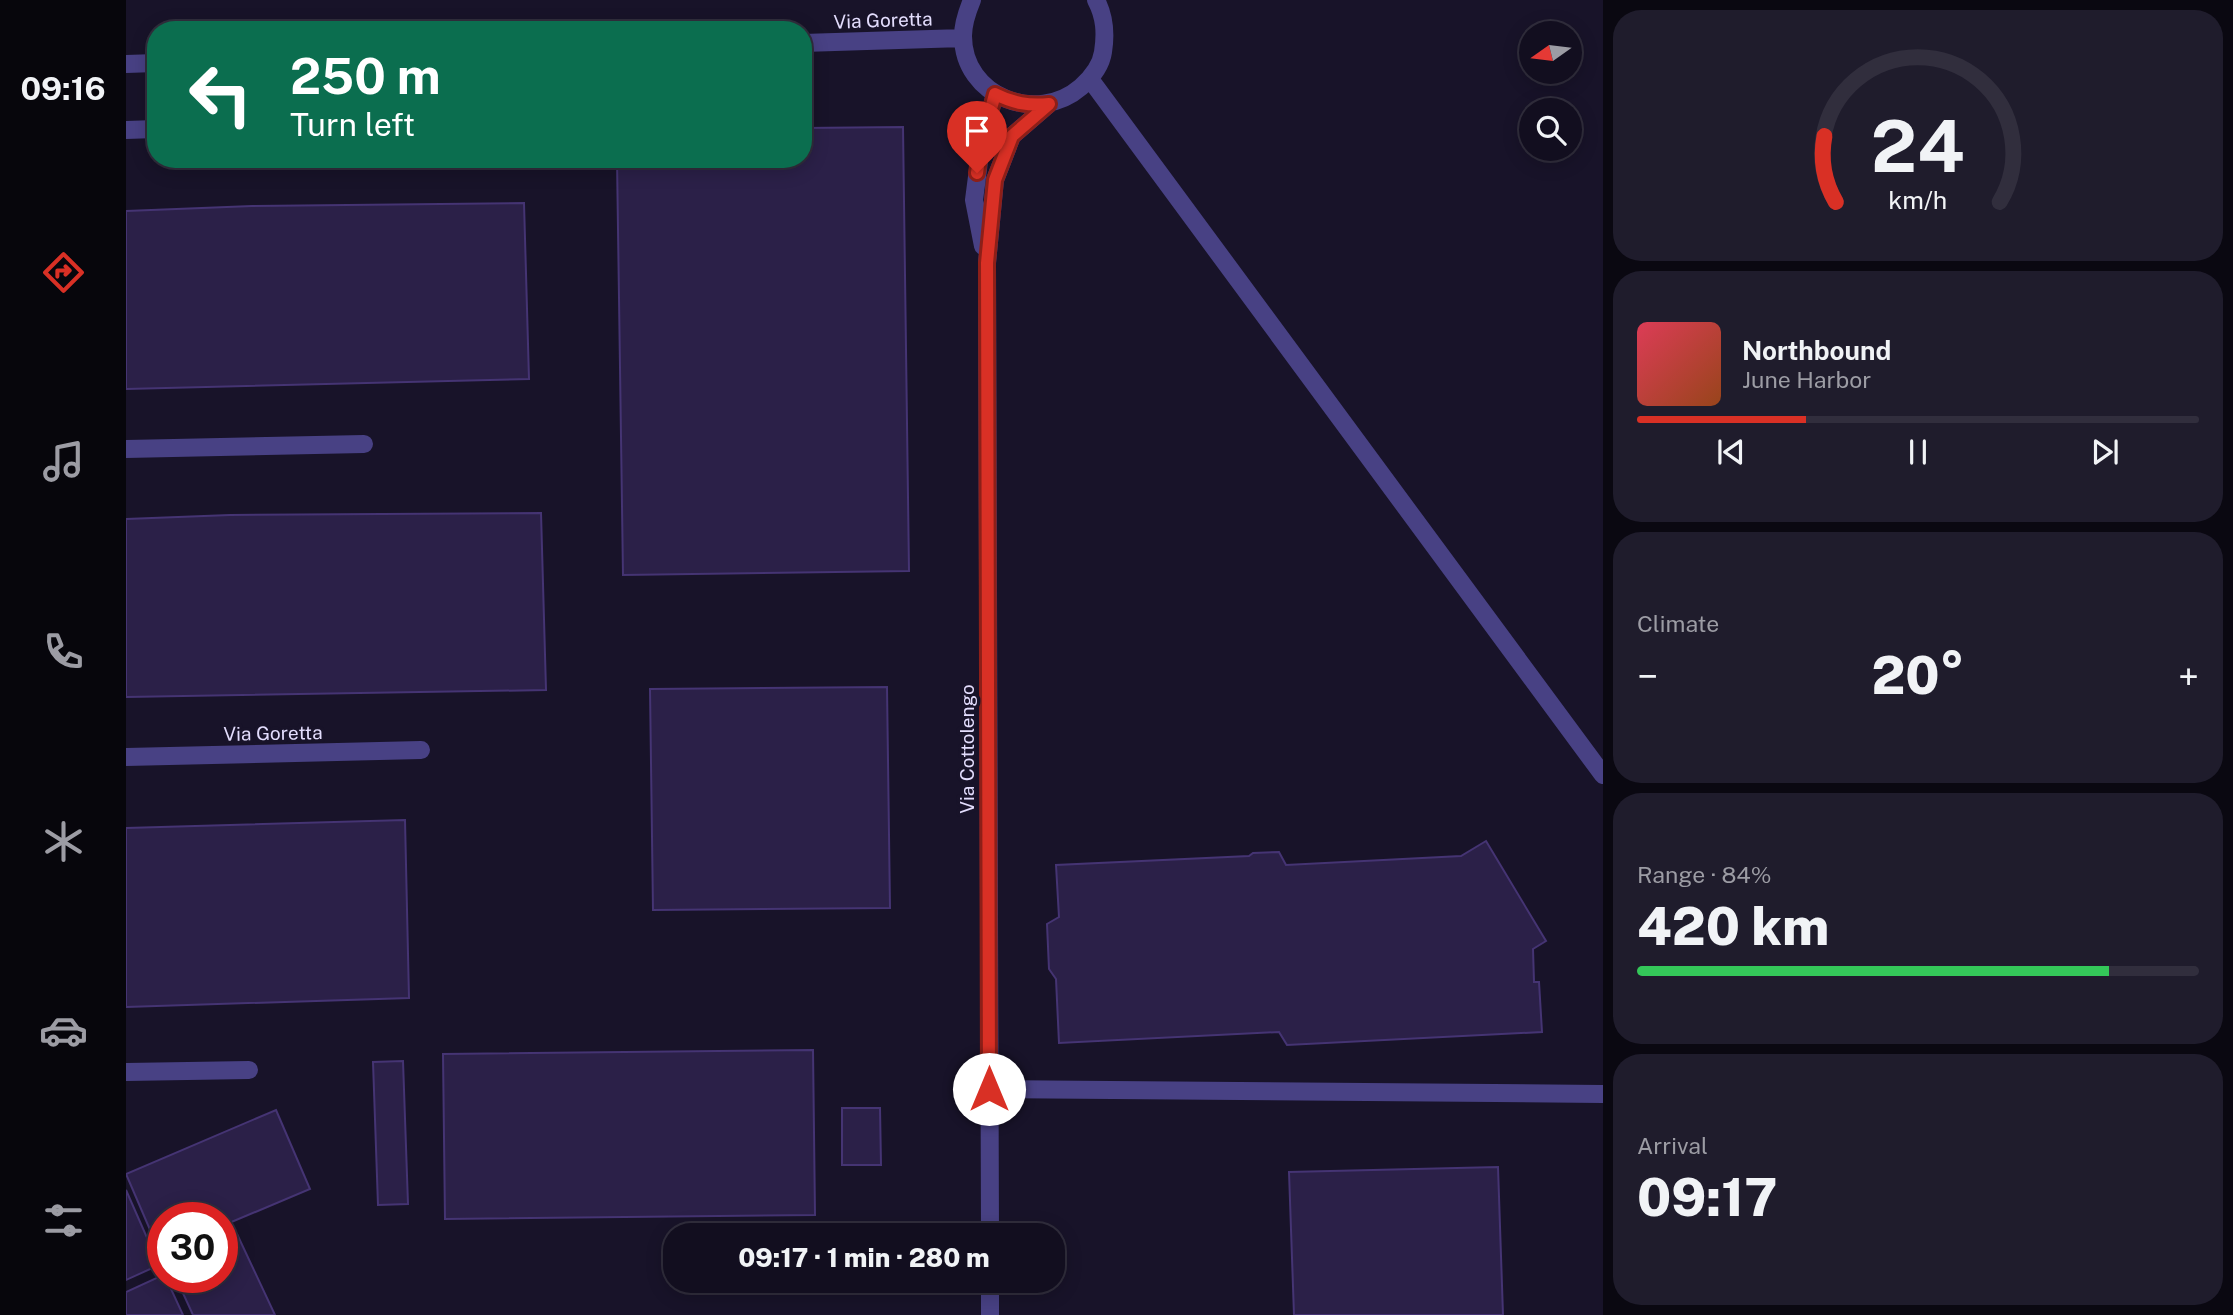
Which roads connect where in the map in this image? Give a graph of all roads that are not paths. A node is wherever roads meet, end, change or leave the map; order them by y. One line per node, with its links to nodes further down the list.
1 (972, 0): 3 (street)
2 (1096, 0): 7 (street)
3 (963, 38): 4 (street, Via Goretta); 8 (street)
4 (812, 43)
5 (147, 63): 6 (street)
6 (126, 64)
7 (1090, 79): 9 (street, Via Cottolengo); 17 (street)
8 (995, 94): 9 (street); 12 (street, Via Cottolengo)
9 (1049, 104): 12 (street, Via Cottolengo)
10 (126, 130): 11 (street)
11 (147, 130)
12 (987, 263): 20 (street, Via Cottolengo)
13 (364, 443): 14 (street)
14 (126, 449)
15 (421, 750): 16 (street, Via Goretta)
16 (126, 757)
17 (1603, 775)
18 (249, 1070): 19 (street)
19 (126, 1072)
20 (989, 1089): 21 (street); 22 (street, Via Cottolengo)
21 (1603, 1094)
22 (990, 1223)
23 (990, 1293): 24 (street)
24 (990, 1315)

